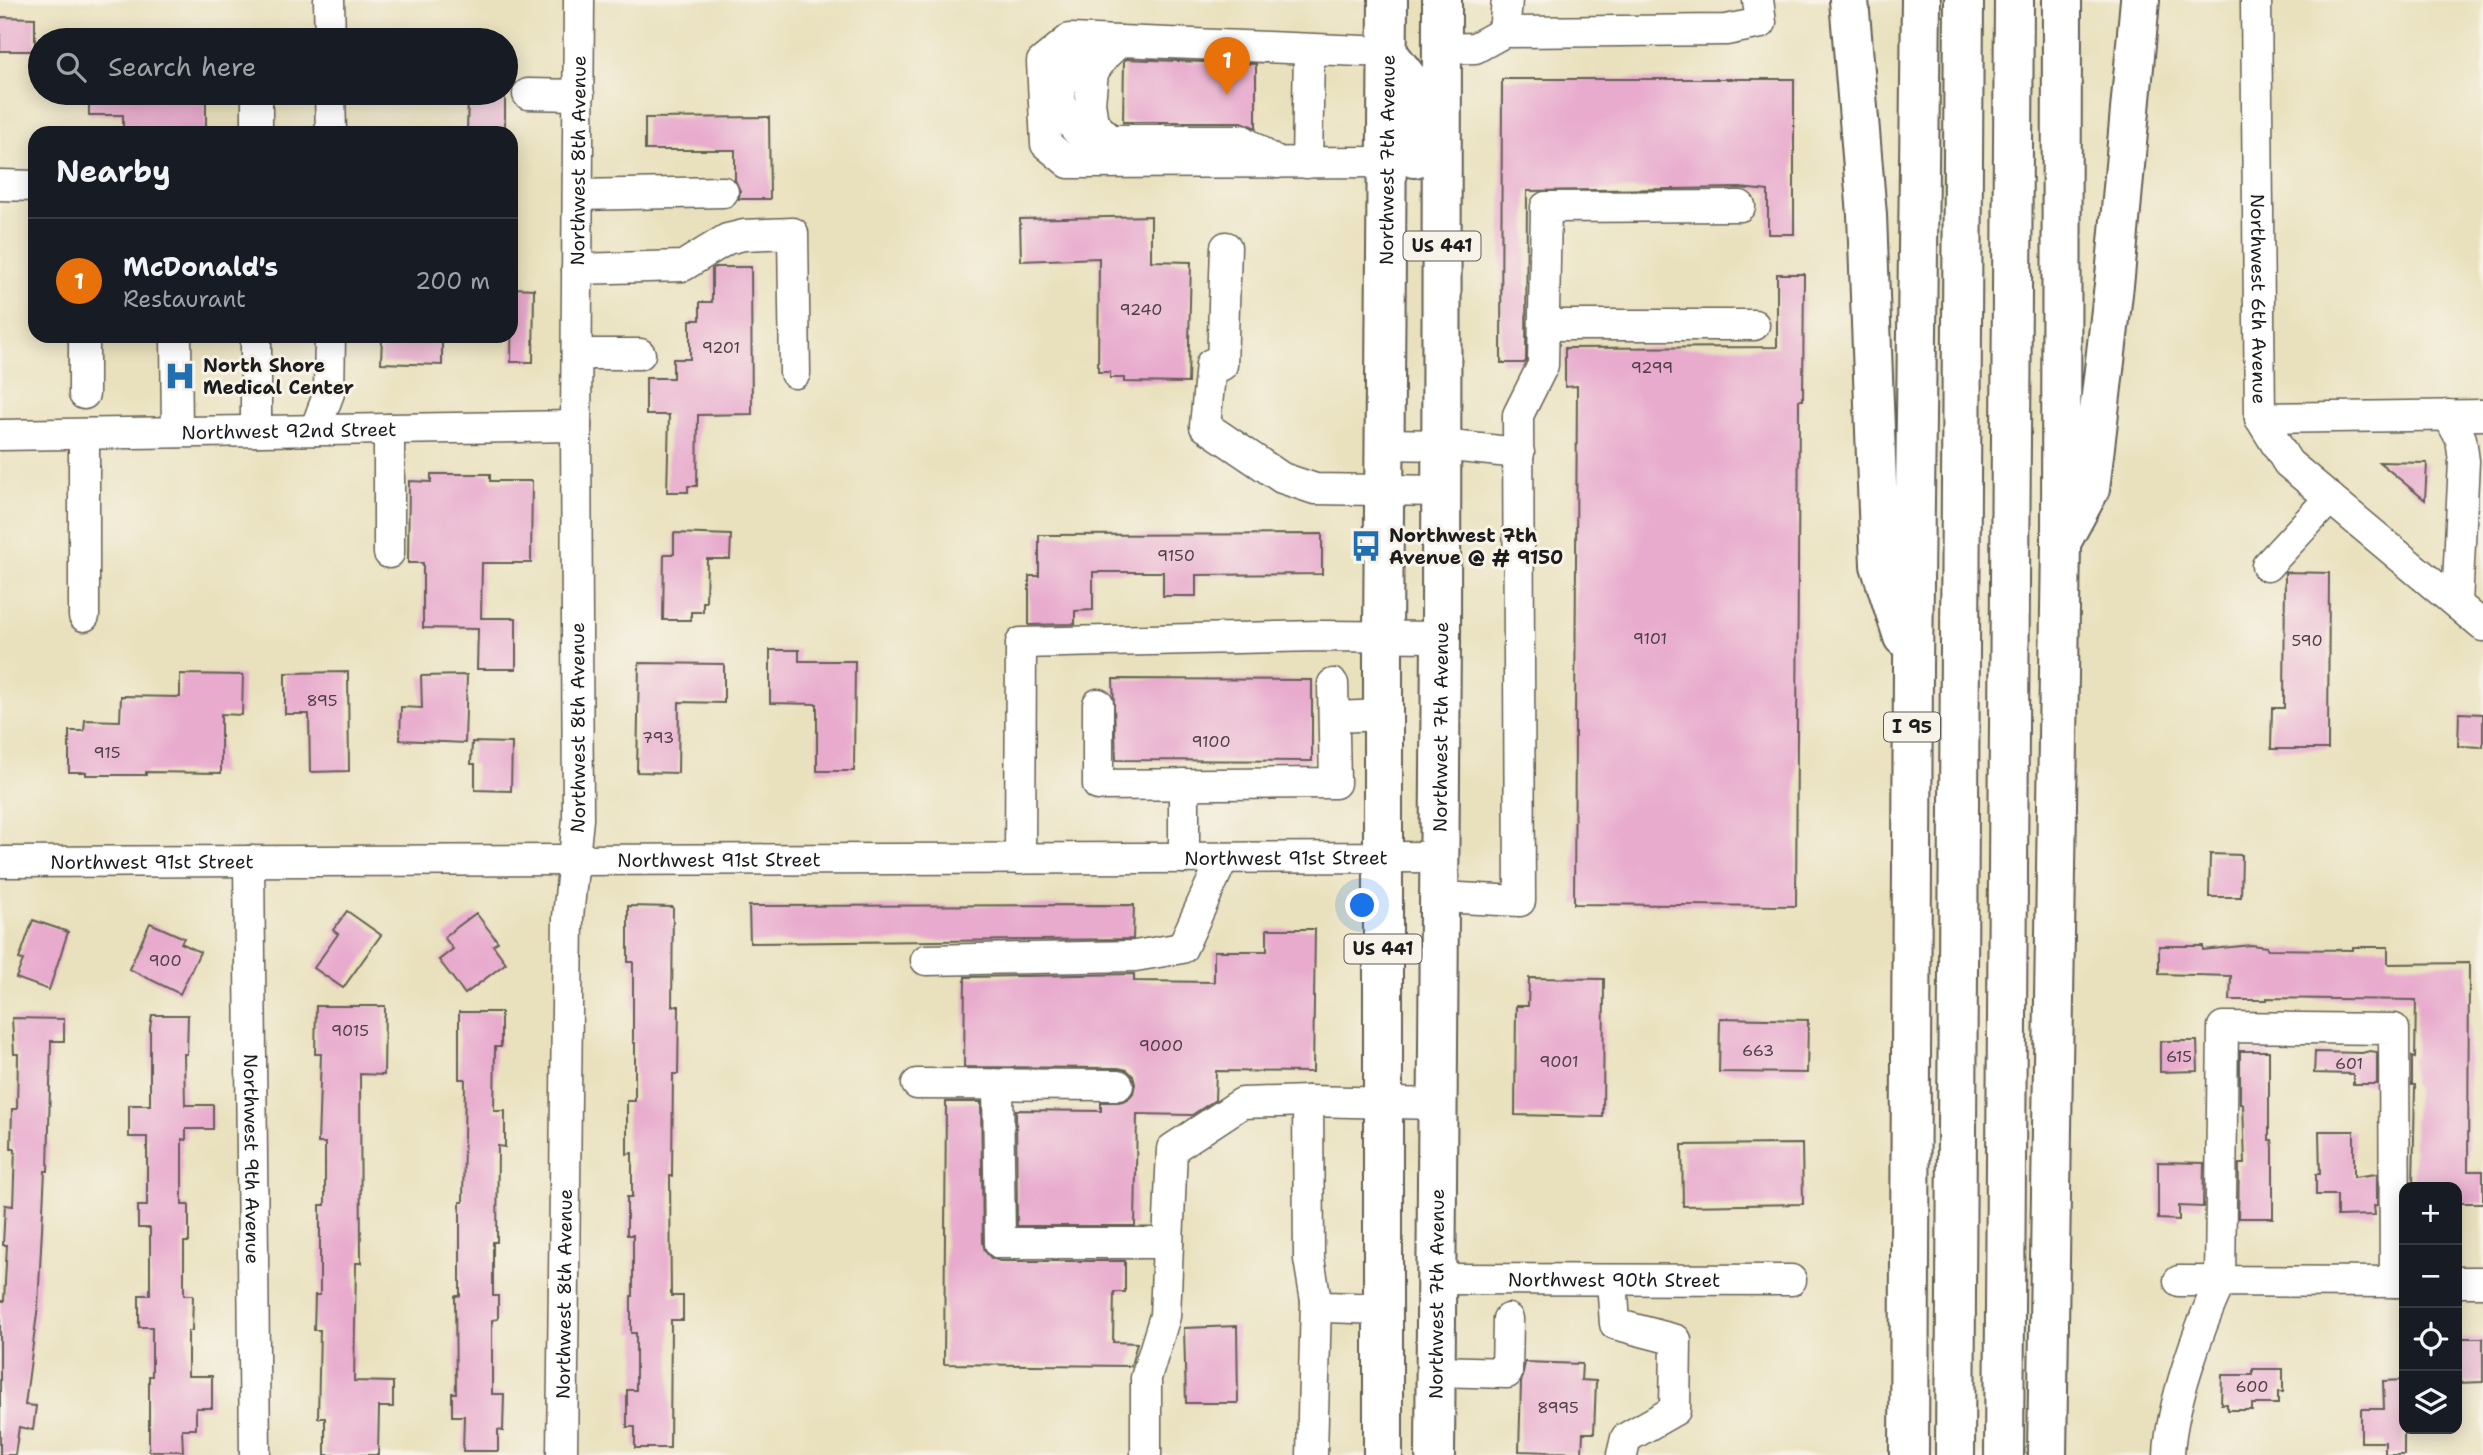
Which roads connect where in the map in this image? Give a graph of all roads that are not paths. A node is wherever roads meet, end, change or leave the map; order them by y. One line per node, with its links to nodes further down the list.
1 (329, 0): 14 (street)
2 (579, 0): 21 (street, Northwest 8th Avenue)
3 (1388, 0): 19 (main road, Northwest 7th Avenue / US 441)
4 (1442, 0): 17 (main road, Northwest 7th Avenue / US 441)
5 (1507, 0): 15 (street)
6 (1849, 0): 71 (main road)
7 (1922, 0): 71 (main road, I 95)
8 (1965, 0): 115 (main road)
9 (2014, 0): 116 (main road)
10 (2062, 0): 63 (main road)
11 (2140, 0): 63 (main road)
12 (2256, 0): 49 (street, Northwest 6th Avenue)
13 (1760, 12): 15 (street)
14 (330, 28)
15 (1504, 32): 17 (street)
16 (1113, 48): 18 (street); 27 (street); 27 (street)
17 (1442, 49): 34 (main road, Northwest 7th Avenue / US 441)
18 (1308, 50): 19 (street); 28 (street)
19 (1387, 52): 26 (main road, Northwest 7th Avenue / US 441); 34 (main road)
20 (528, 94): 21 (street)
21 (579, 95): 32 (street, Northwest 8th Avenue)
22 (257, 105): 24 (street)
23 (330, 105): 25 (street)
24 (257, 126)
25 (331, 126)
26 (1388, 162): 28 (street); 57 (main road, Northwest 7th Avenue / US 441)
27 (1277, 163): 28 (street)
28 (1307, 163)
29 (0, 186): 30 (street)
30 (28, 186)
31 (723, 192): 32 (street)
32 (578, 195): 36 (street, Northwest 8th Avenue)
33 (1741, 206): 37 (street)
34 (1442, 213): 58 (main road, Northwest 7th Avenue / US 441)
35 (1226, 247): 60 (street)
36 (577, 269): 44 (street, Northwest 8th Avenue); 45 (street)
37 (1544, 325): 38 (street); 59 (street)
38 (1754, 325)
39 (84, 343): 46 (street)
40 (176, 343): 54 (street)
41 (256, 343): 53 (street)
42 (330, 343): 52 (street)
43 (640, 353): 44 (street)
44 (577, 354): 50 (street, Northwest 8th Avenue)
45 (795, 373)
46 (84, 394)
47 (2448, 415): 48 (street); 49 (street); 66 (street)
48 (2483, 415)
49 (2260, 418): 62 (street, Northwest 6th Avenue)
50 (576, 426): 51 (street, Northwest 92nd Street); 82 (street, Northwest 8th Avenue)
51 (389, 429): 52 (street, Northwest 92nd Street); 64 (street)
52 (315, 430): 53 (street, Northwest 92nd Street)
53 (256, 431): 54 (street, Northwest 92nd Street)
54 (177, 432): 55 (street, Northwest 92nd Street)
55 (84, 434): 56 (street, Northwest 92nd Street); 67 (street)
56 (0, 435)
57 (1385, 443): 58 (street); 60 (main road, Northwest 7th Avenue / US 441)
58 (1441, 445): 59 (street); 61 (main road, Northwest 7th Avenue / US 441)
59 (1519, 453): 85 (street)
60 (1384, 490): 61 (street); 69 (main road, Northwest 7th Avenue / US 441)
61 (1441, 491): 70 (main road, Northwest 7th Avenue / US 441)
62 (2330, 498): 65 (street); 66 (street, Northwest 6th Avenue)
63 (2061, 544): 117 (main road)
64 (389, 553)
65 (2267, 566)
66 (2457, 604): 68 (street, Northwest 6th Avenue)
67 (84, 616)
68 (2483, 626)
69 (1383, 636): 70 (street); 74 (main road, Northwest 7th Avenue / US 441); 81 (street)
70 (1441, 637): 78 (main road, Northwest 7th Avenue / US 441)
71 (1913, 666): 114 (main road, I 95)
72 (1333, 684): 75 (street)
73 (1098, 704): 76 (street)
74 (1384, 715): 75 (street); 77 (main road, Northwest 7th Avenue / US 441)
75 (1334, 717): 76 (street)
76 (1184, 784): 79 (street)
77 (1384, 856): 78 (street, Northwest 91st Street); 80 (street, Northwest 91st Street); 91 (main road, Northwest 7th Avenue / US 441)
78 (1440, 857): 85 (main road, Northwest 7th Avenue / US 441)
79 (1184, 858): 80 (street, Northwest 91st Street); 81 (street, Northwest 91st Street)
80 (1223, 858): 86 (street)
81 (1020, 859): 82 (street, Northwest 91st Street)
82 (575, 860): 83 (street, Northwest 91st Street); 108 (street, Northwest 8th Avenue)
83 (249, 861): 84 (street, Northwest 91st Street); 107 (street, Northwest 9th Avenue)
84 (0, 863)
85 (1439, 897): 92 (main road, Northwest 7th Avenue / US 441)
86 (926, 960)
87 (917, 1084): 88 (street)
88 (999, 1085): 89 (street); 93 (street)
89 (1118, 1085)
90 (1308, 1101): 91 (street); 93 (street); 103 (street)
91 (1383, 1102): 92 (street); 104 (main road, Northwest 7th Avenue / US 441)
92 (1438, 1104): 95 (main road, Northwest 7th Avenue / US 441)
93 (1168, 1243): 109 (street)
94 (2399, 1245): 99 (street)
95 (1437, 1279): 96 (street, Northwest 90th Street); 106 (main road, Northwest 7th Avenue / US 441)
96 (1612, 1279): 97 (street, Northwest 90th Street); 113 (street)
97 (1791, 1280)
98 (2179, 1281): 99 (street)
99 (2220, 1282): 100 (street); 118 (street)
100 (2399, 1282)
101 (2462, 1282): 102 (street)
102 (2483, 1283)
103 (1316, 1301): 104 (street); 110 (street)
104 (1382, 1309): 111 (main road, Northwest 7th Avenue / US 441)
105 (1508, 1319): 106 (street)
106 (1436, 1371): 112 (main road, Northwest 7th Avenue / US 441)
107 (255, 1455)
108 (562, 1455)
109 (1146, 1455)
110 (1312, 1455)
111 (1383, 1455)
112 (1435, 1455)
113 (1622, 1455)
114 (1909, 1455)
115 (1955, 1455)
116 (2004, 1455)
117 (2047, 1455)
118 (2169, 1455)

